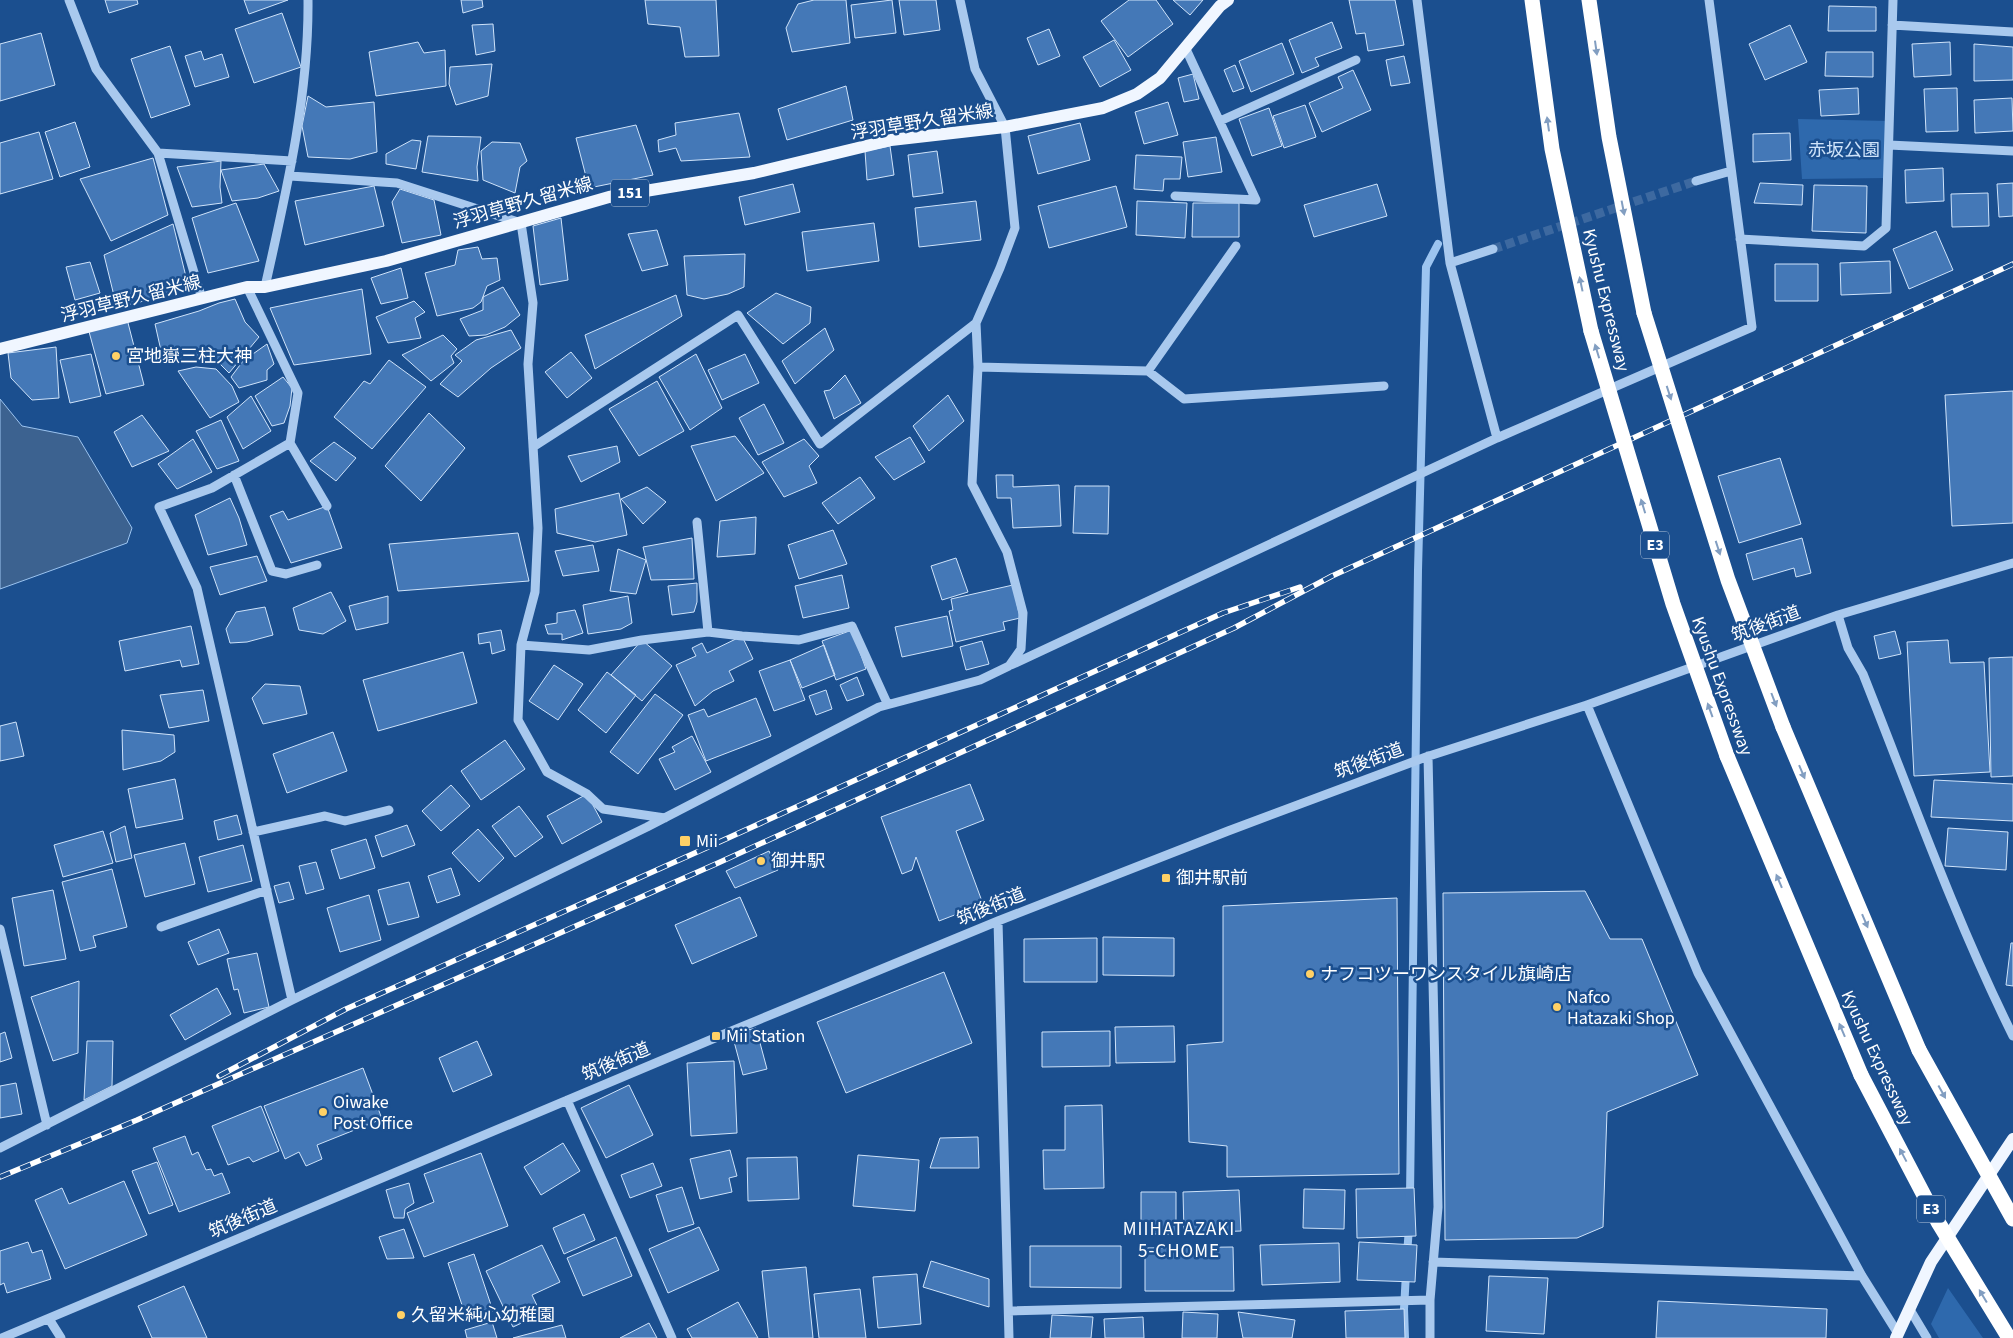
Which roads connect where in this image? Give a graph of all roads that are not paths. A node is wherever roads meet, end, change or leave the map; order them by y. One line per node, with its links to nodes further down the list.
1 (69, 0): 18 (street)
2 (310, 0): 19 (street)
3 (960, 0): 15 (street)
4 (1228, 0): 12 (main road, 浮羽草野久留米線 / 151)
5 (1417, 0): 28 (street)
6 (1532, 0): 79 (highway, Kyushu Expressway / E3, one-way to 6, bridge)
7 (1589, 0): 65 (highway, Kyushu Expressway, one-way to 65, bridge)
8 (1709, 0): 20 (street)
9 (1893, 0): 10 (street)
10 (1892, 25): 11 (street); 16 (street)
11 (2013, 32)
12 (1185, 47): 14 (street); 15 (main road, 浮羽草野久留米線 / 151)
13 (1356, 60): 14 (street)
14 (1220, 122): 23 (street)
15 (1005, 127): 24 (main road, 浮羽草野久留米線 / 151); 32 (street)
16 (1889, 145): 17 (street); 25 (street)
17 (2013, 151)
18 (158, 152): 19 (street); 31 (street)
19 (292, 160): 21 (street)
20 (1731, 171): 22 (street); 25 (street)
21 (290, 176): 24 (street); 30 (street)
22 (1696, 181)
23 (1175, 196)
24 (521, 223): 30 (main road, 浮羽草野久留米線 / 151); 39 (street)
25 (1740, 239): 37 (street)
26 (1236, 246): 35 (street)
27 (1493, 249): 28 (street)
28 (1450, 264): 37 (street)
29 (247, 287): 30 (main road, 浮羽草野久留米線 / 151); 31 (main road, 浮羽草野久留米線 / 151); 38 (street)
30 (265, 287)
31 (202, 299): 33 (main road, 浮羽草野久留米線 / 151)
32 (976, 323): 34 (street); 39 (street)
33 (0, 349)
34 (978, 366): 35 (street); 48 (street)
35 (1148, 371): 36 (street)
36 (1384, 386)
37 (1497, 438): 48 (street)
38 (290, 443): 40 (street); 41 (street)
39 (533, 447): 47 (street)
40 (234, 475): 44 (street); 54 (street)
41 (327, 506)
42 (697, 522): 46 (street)
43 (2013, 563): 45 (street, 筑後街道)
44 (317, 564)
45 (1838, 615): 50 (street, 筑後街道); 60 (street)
46 (708, 632): 47 (street); 49 (street)
47 (521, 645): 53 (street)
48 (1009, 666): 49 (street)
49 (887, 703): 53 (street)
50 (1586, 705): 51 (street, 筑後街道); 67 (street)
51 (1427, 757): 56 (street, 筑後街道); 66 (street)
52 (390, 810): 54 (street)
53 (664, 818): 59 (street)
54 (254, 832): 55 (street)
55 (267, 890): 57 (street); 59 (street)
56 (998, 921): 61 (street, 筑後街道); 70 (street)
57 (161, 927)
58 (0, 929): 62 (street)
59 (292, 1000): 62 (street)
60 (2013, 1036)
61 (566, 1100): 71 (street, 筑後街道); 75 (street)
62 (46, 1125): 64 (street)
63 (2013, 1139): 69 (main road)
64 (0, 1148)
65 (2013, 1219)
66 (1433, 1262): 67 (street); 68 (street)
67 (1862, 1276): 72 (street)
68 (1430, 1300): 70 (street); 77 (street)
69 (1909, 1308): 72 (main road); 78 (street)
70 (1008, 1311): 76 (street)
71 (49, 1319): 73 (street, 筑後街道); 74 (street)
72 (1896, 1335)
73 (2, 1338)
74 (61, 1338)
75 (672, 1338)
76 (1009, 1338)
77 (1430, 1338)
78 (1927, 1338)
79 (2009, 1338)

